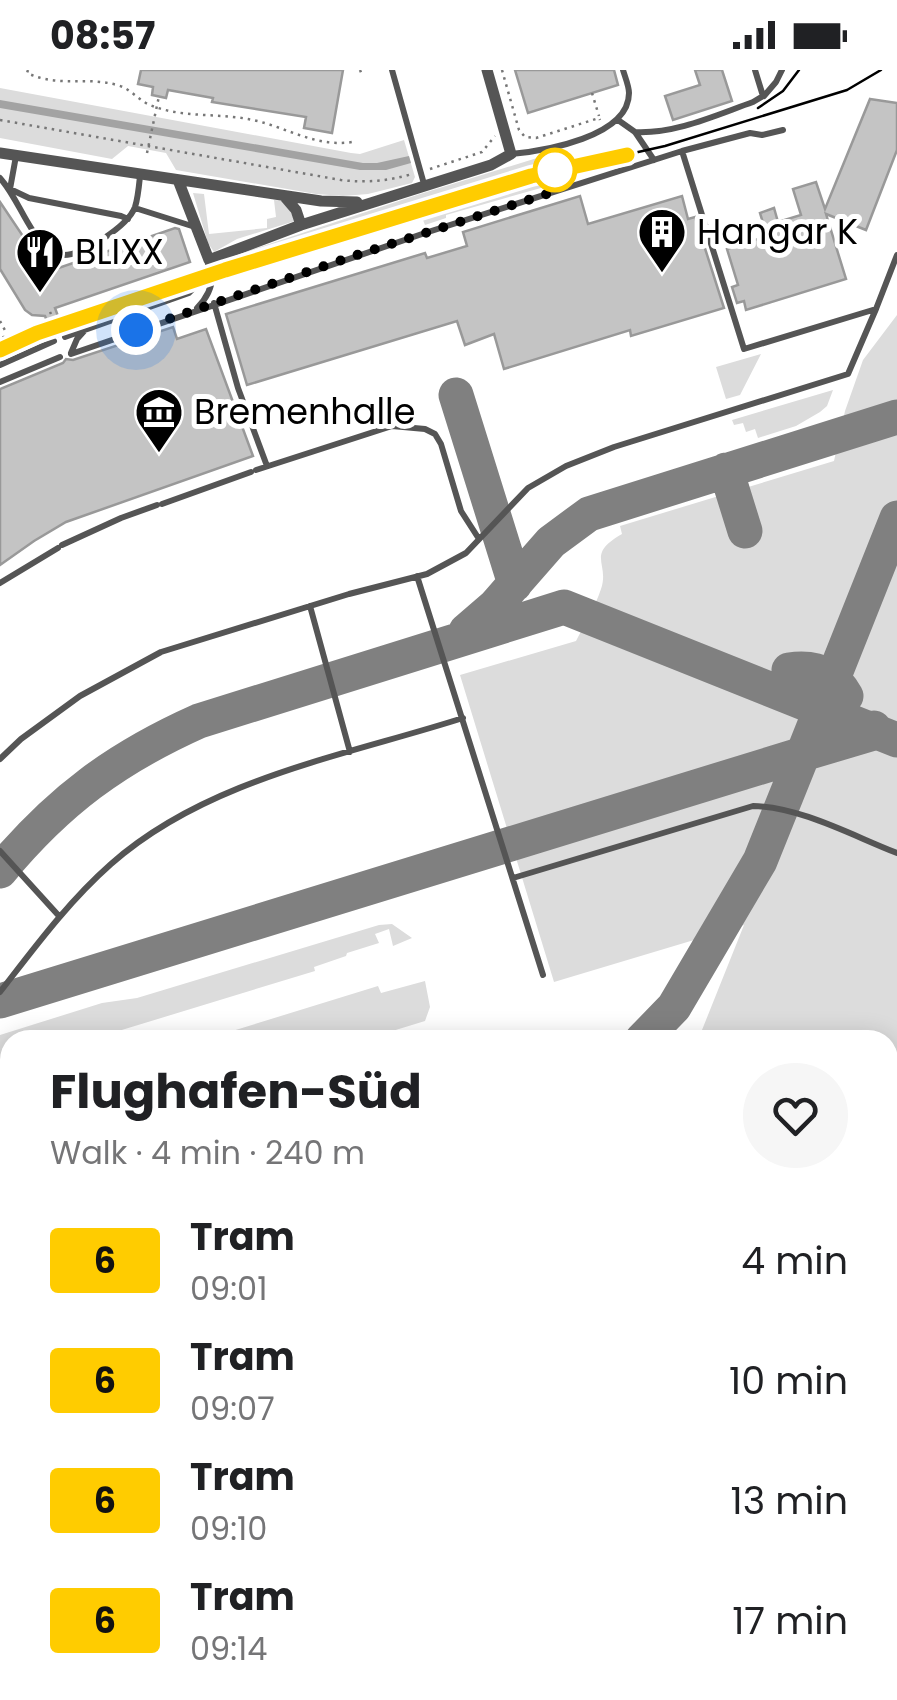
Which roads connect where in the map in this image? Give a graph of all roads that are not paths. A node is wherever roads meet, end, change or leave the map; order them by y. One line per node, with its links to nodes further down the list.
1 (392, 70): 17 (lane)
2 (486, 70): 12 (street)
3 (622, 70): 7 (lane)
4 (756, 70): 6 (lane)
5 (782, 70): 6 (lane)
6 (763, 96): 9 (lane)
7 (618, 120): 9 (lane); 12 (lane)
8 (783, 130): 10 (lane)
9 (635, 132): 14 (lane)
10 (682, 151): 14 (lane); 30 (lane)
11 (0, 153): 13 (street)
12 (511, 154): 17 (street)
13 (16, 156): 15 (street); 19 (lane)
14 (654, 160): 28 (lane)
15 (140, 175): 18 (street); 22 (lane)
16 (0, 178): 19 (lane)
17 (422, 179): 21 (street)
18 (178, 180): 20 (street); 25 (street)
19 (10, 189): 23 (lane); 23 (lane)
20 (281, 194): 21 (street); 24 (street)
21 (372, 202): 24 (street)
22 (135, 208): 23 (lane); 25 (lane)
23 (128, 220)
24 (301, 225): 27 (street)
25 (197, 228): 27 (street)
26 (897, 255): 30 (lane)
27 (209, 260): 29 (lane); 31 (lane)
28 (214, 303): 29 (lane); 37 (lane)
29 (196, 309): 31 (lane)
30 (876, 309): 38 (lane)
31 (86, 329): 32 (lane)
32 (65, 337)
33 (54, 341): 34 (lane)
34 (38, 347): 35 (lane); 36 (lane)
35 (0, 365)
36 (0, 382)
37 (267, 466): 38 (lane); 40 (lane)
38 (479, 539): 39 (lane)
39 (417, 576): 41 (lane); 42 (lane)
40 (0, 583)
41 (310, 606): 43 (lane); 44 (lane)
42 (463, 718): 43 (lane); 47 (lane)
43 (350, 752): 48 (lane)
44 (0, 758)
45 (0, 851): 48 (lane)
46 (897, 853): 47 (lane)
47 (514, 878): 49 (lane)
48 (59, 916): 50 (lane)
49 (544, 975)
50 (0, 992)

